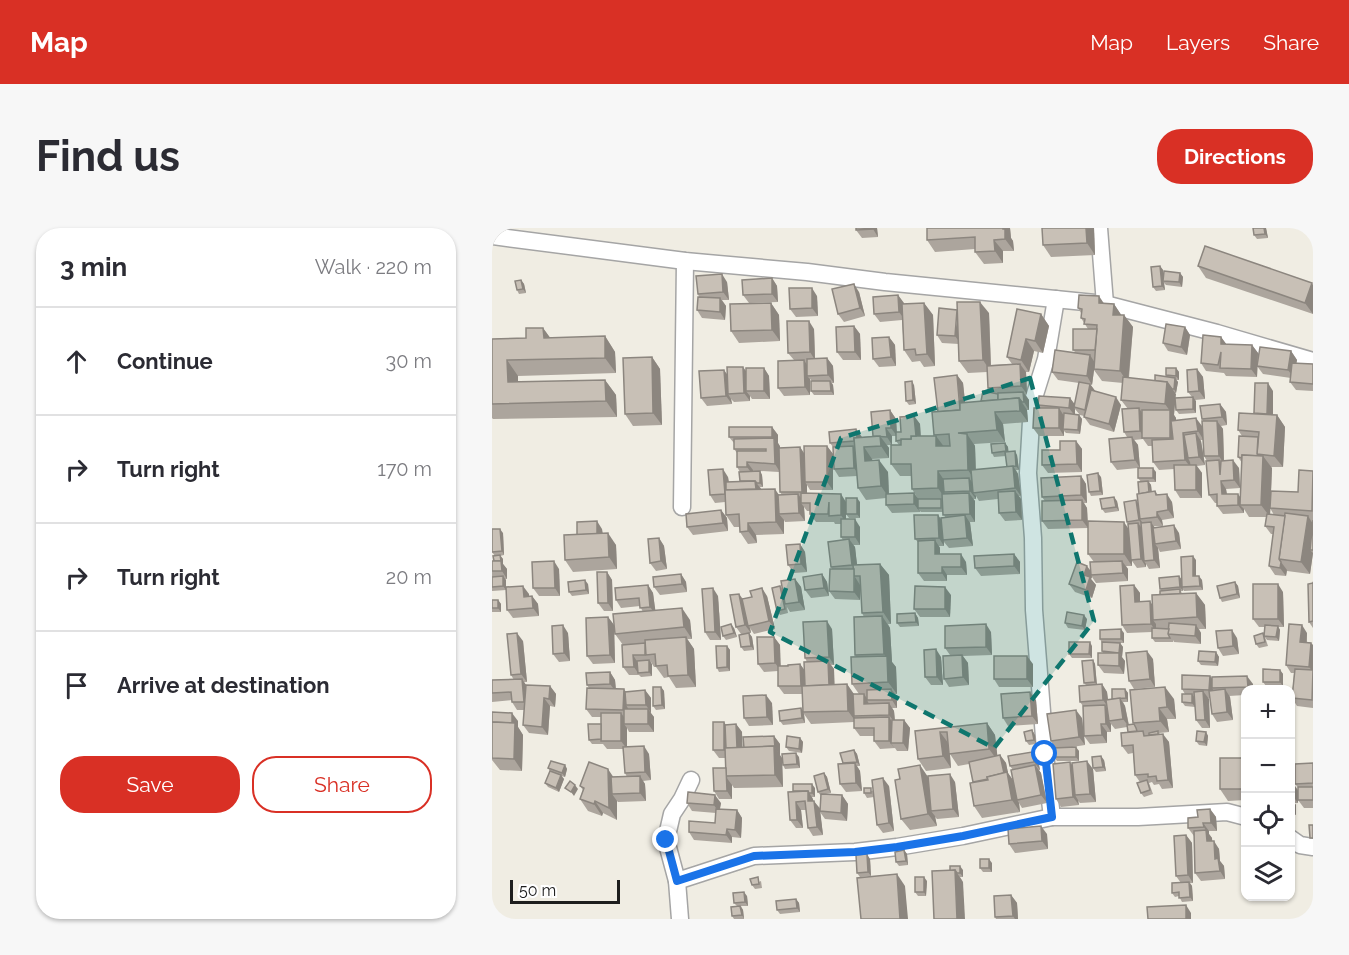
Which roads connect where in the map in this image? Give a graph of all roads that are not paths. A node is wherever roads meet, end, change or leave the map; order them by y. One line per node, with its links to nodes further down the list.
1 (1099, 228): 5 (street)
2 (492, 236): 3 (street)
3 (685, 261): 4 (street); 7 (street)
4 (1056, 299): 5 (street); 9 (street)
5 (1105, 304): 6 (street)
6 (1313, 361)
7 (682, 507)
8 (691, 780): 13 (street)
9 (1052, 817): 10 (street); 13 (street)
10 (1241, 817)
11 (1295, 842): 12 (street)
12 (1313, 847)
13 (677, 881): 14 (street)
14 (680, 919)

